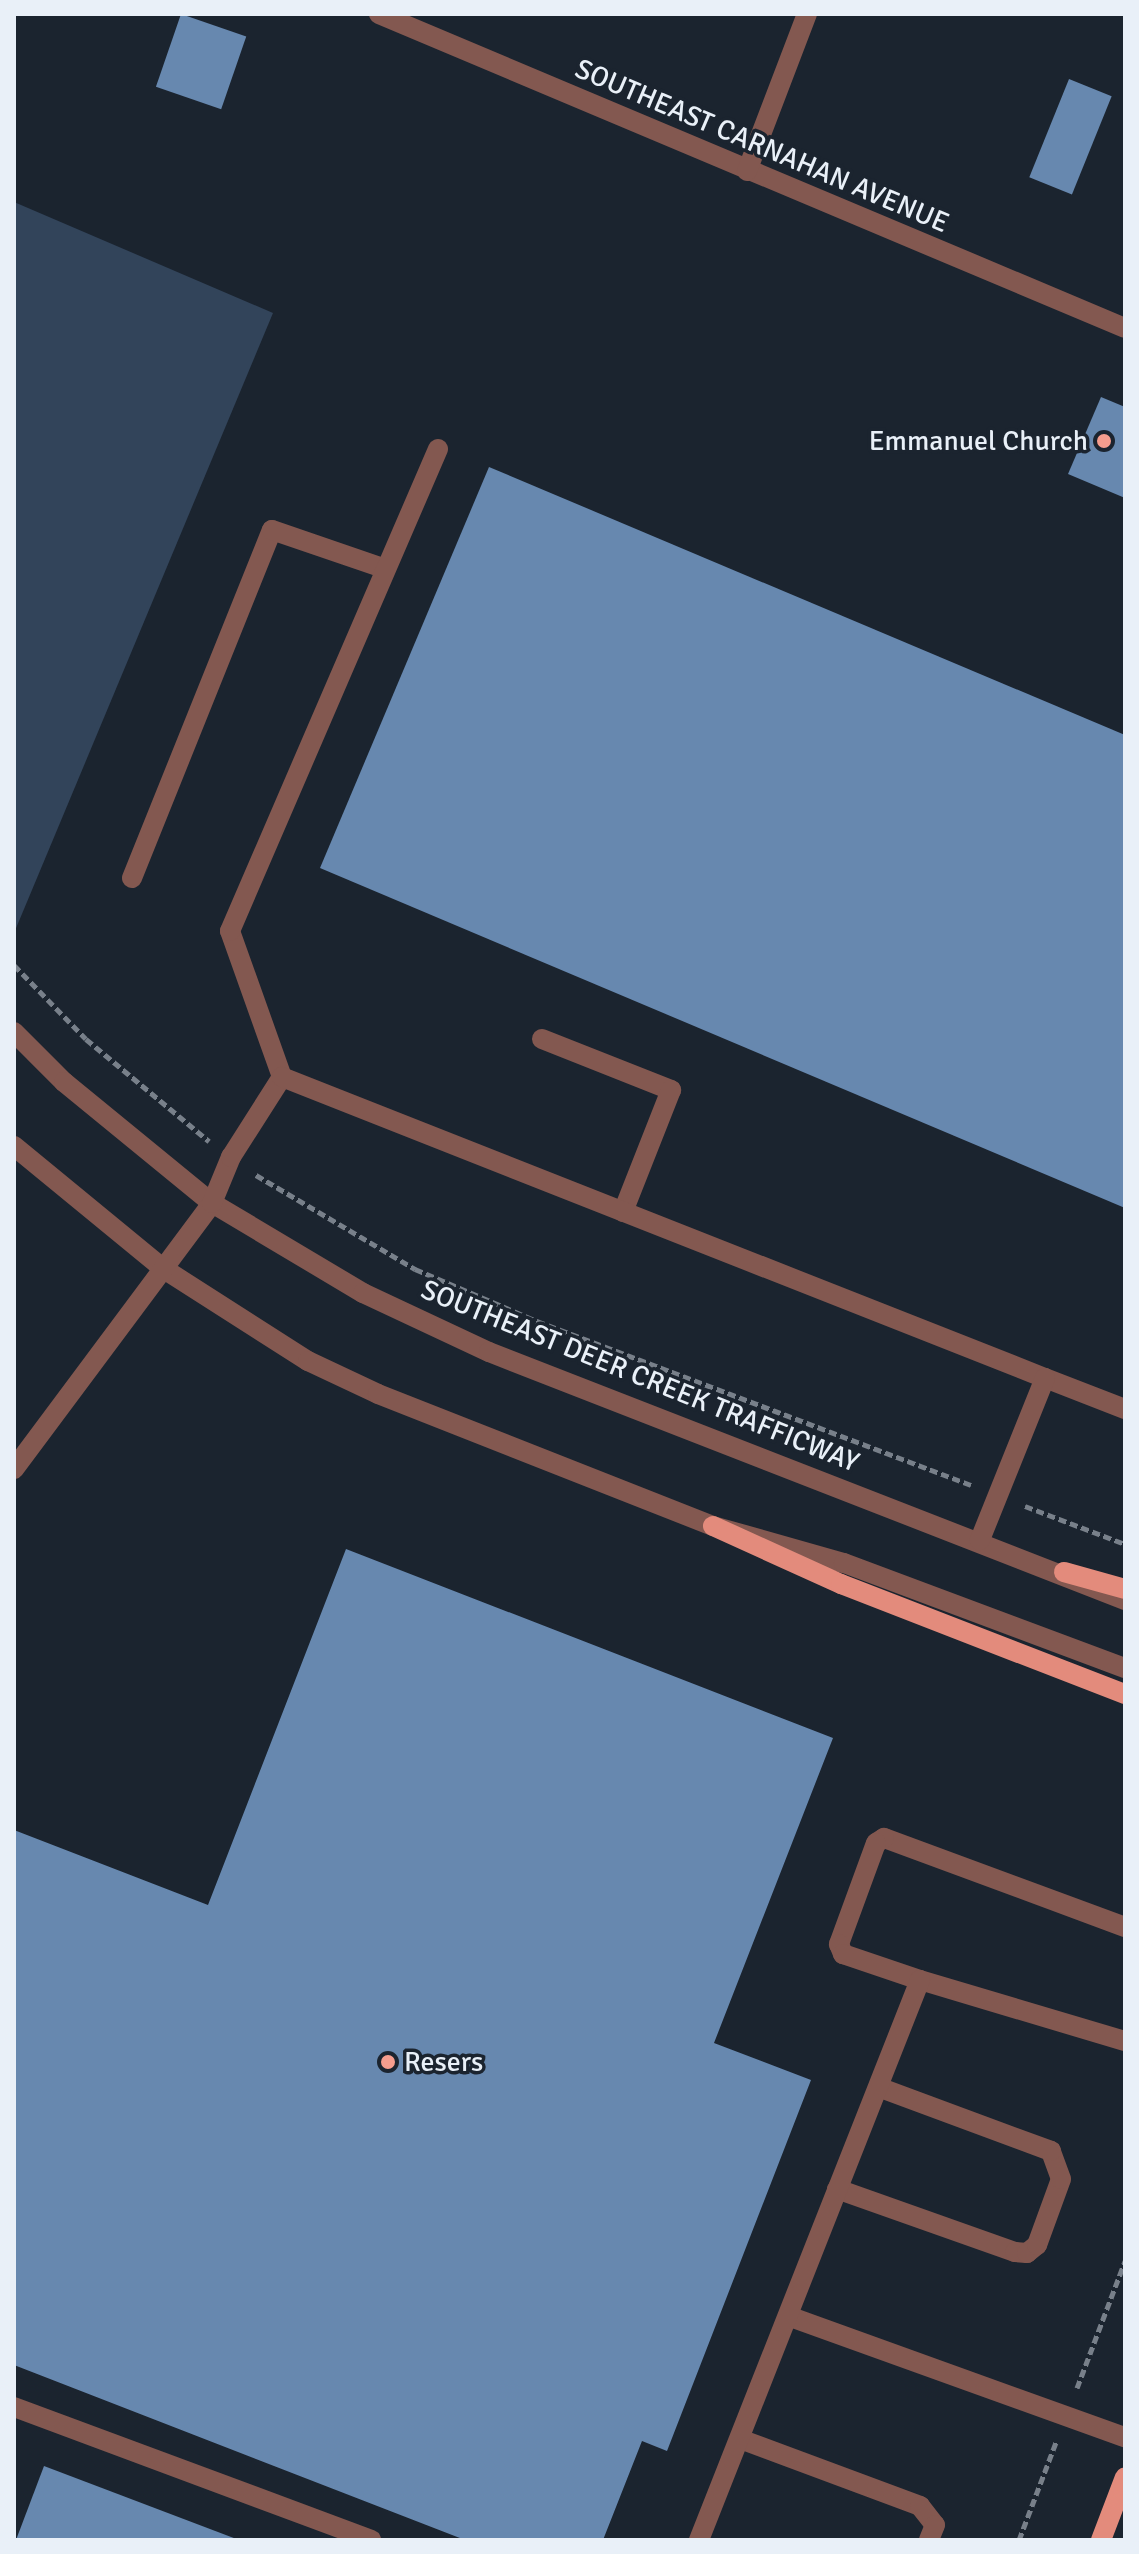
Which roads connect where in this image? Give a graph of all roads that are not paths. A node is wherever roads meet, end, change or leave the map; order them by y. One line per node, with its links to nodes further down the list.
1 (379, 14): 3 (street, SOUTHEAST CARNAHAN AVENUE)
2 (807, 14): 3 (street)
3 (747, 171): 4 (street, SOUTHEAST CARNAHAN AVENUE)
4 (1125, 328)
5 (438, 449): 6 (street)
6 (386, 569): 7 (street); 10 (street)
7 (132, 878)
8 (14, 1032): 12 (street, SOUTHEAST DEER CREEK TRAFFICWAY)
9 (542, 1039): 13 (street)
10 (282, 1077): 12 (street); 13 (street)
11 (14, 1146): 14 (street)
12 (212, 1203): 14 (street); 19 (street, SOUTHEAST DEER CREEK TRAFFICWAY)
13 (623, 1212): 15 (street)
14 (164, 1269): 17 (street); 18 (street)
15 (1045, 1378): 16 (street); 19 (street)
16 (1125, 1409)
17 (14, 1469)
18 (713, 1526): 23 (street); 24 (main road)
19 (980, 1540): 20 (street, SOUTHEAST DEER CREEK TRAFFICWAY)
20 (1064, 1572): 21 (main road); 22 (street, SOUTHEAST DEER CREEK TRAFFICWAY)
21 (1125, 1589)
22 (1125, 1600)
23 (1125, 1668)
24 (1125, 1694)
25 (1125, 1927): 26 (street)
26 (920, 1980): 27 (street); 28 (street)
27 (1125, 2041)
28 (878, 2087): 29 (street); 29 (street)
29 (837, 2189): 30 (street)
30 (788, 2316): 32 (street); 33 (street)
31 (14, 2407): 35 (street)
32 (1125, 2437)
33 (740, 2439): 36 (street); 37 (street)
34 (1125, 2477): 38 (main road)
35 (371, 2540)
36 (699, 2540)
37 (929, 2540)
38 (1101, 2540)

